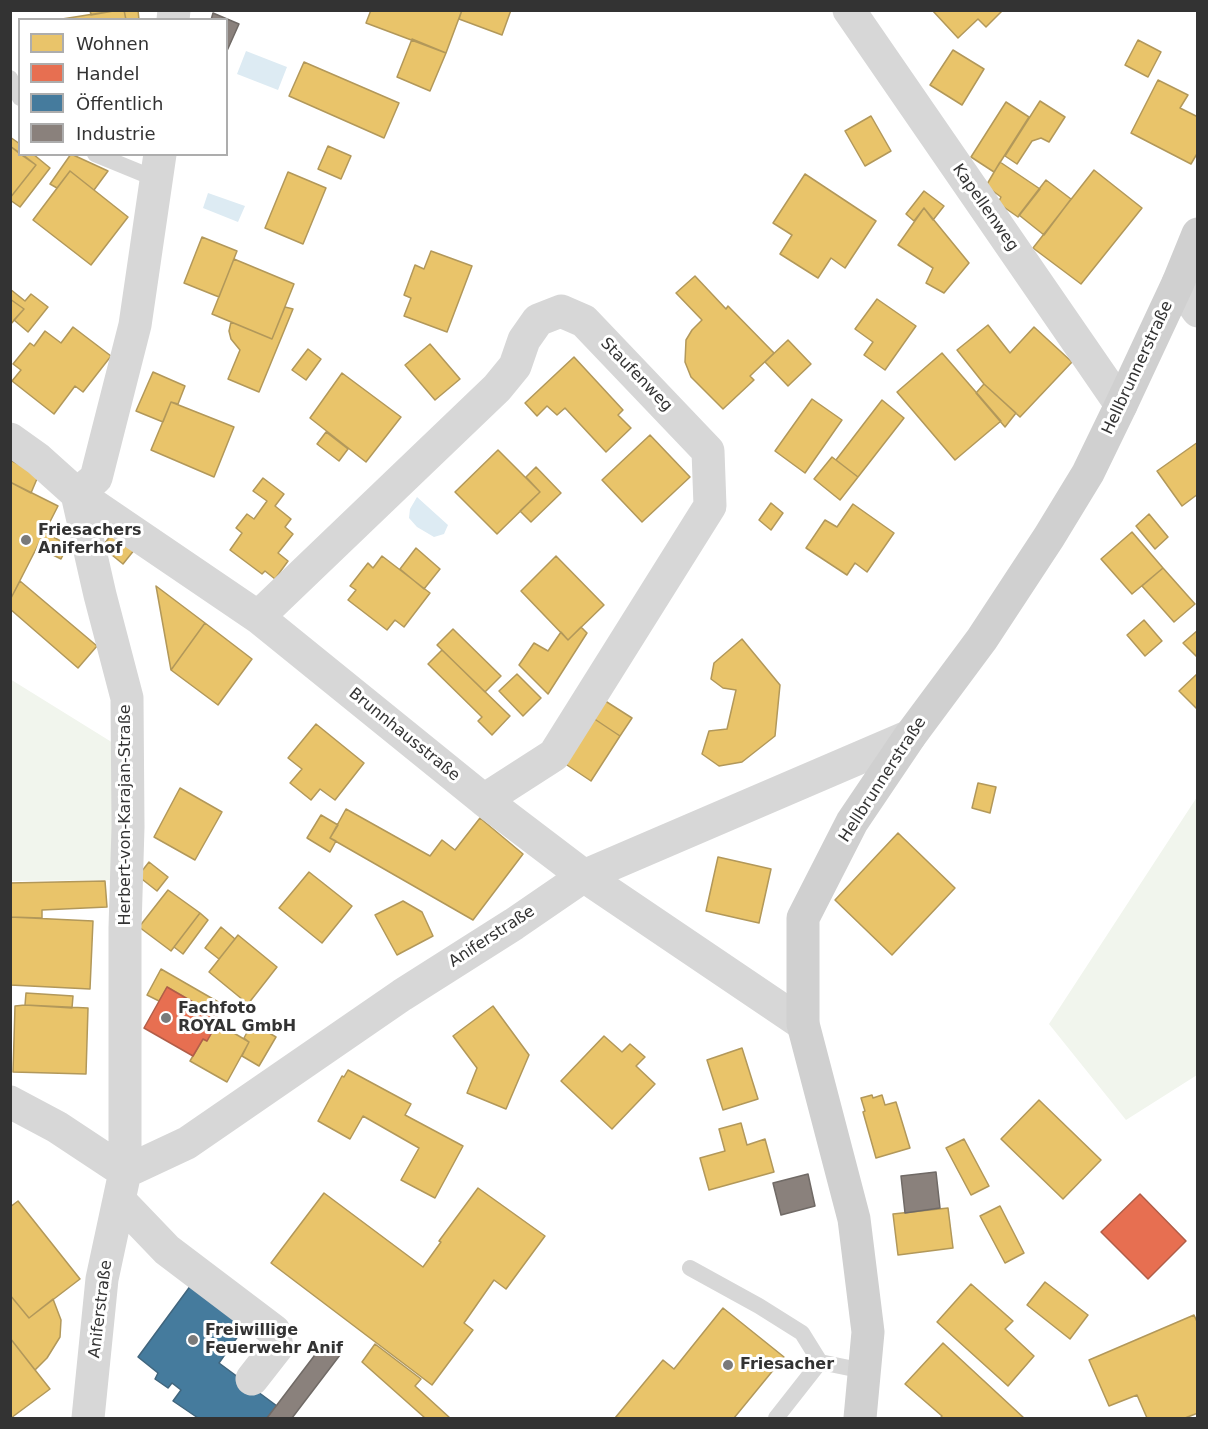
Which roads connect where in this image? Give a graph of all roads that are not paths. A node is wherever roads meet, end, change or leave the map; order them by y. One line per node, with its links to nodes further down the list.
1 (849, 10): 9 (street, Kapellenweg)
2 (10, 78): 3 (lane)
3 (18, 94)
4 (105, 156): 5 (lane)
5 (158, 167): 11 (street)
6 (1197, 234): 7 (street, Hellbrunnerstraße)
7 (1178, 283): 8 (street); 9 (street, Hellbrunnerstraße)
8 (1197, 311)
9 (1122, 405): 13 (street, Hellbrunnerstraße)
10 (10, 439): 11 (street, Brunnhausstraße)
11 (77, 494): 12 (street, Brunnhausstraße); 18 (street, Herbert-von-Karajan-Straße)
12 (258, 617): 14 (street, Brunnhausstraße); 14 (street, Staufenweg)
13 (910, 736): 15 (street, Aniferstraße); 16 (street, Hellbrunnerstraße)
14 (484, 800): 15 (street, Brunnhausstraße)
15 (584, 876): 16 (street, Brunnhausstraße); 18 (street, Aniferstraße)
16 (803, 1024): 21 (street, Hellbrunnerstraße)
17 (10, 1102): 18 (street)
18 (122, 1186): 22 (street); 23 (street, Aniferstraße)
19 (690, 1268): 20 (lane)
20 (820, 1362): 21 (lane); 24 (lane)
21 (864, 1371): 25 (street, Hellbrunnerstraße)
22 (252, 1379)
23 (88, 1419)
24 (776, 1419)
25 (860, 1419)

